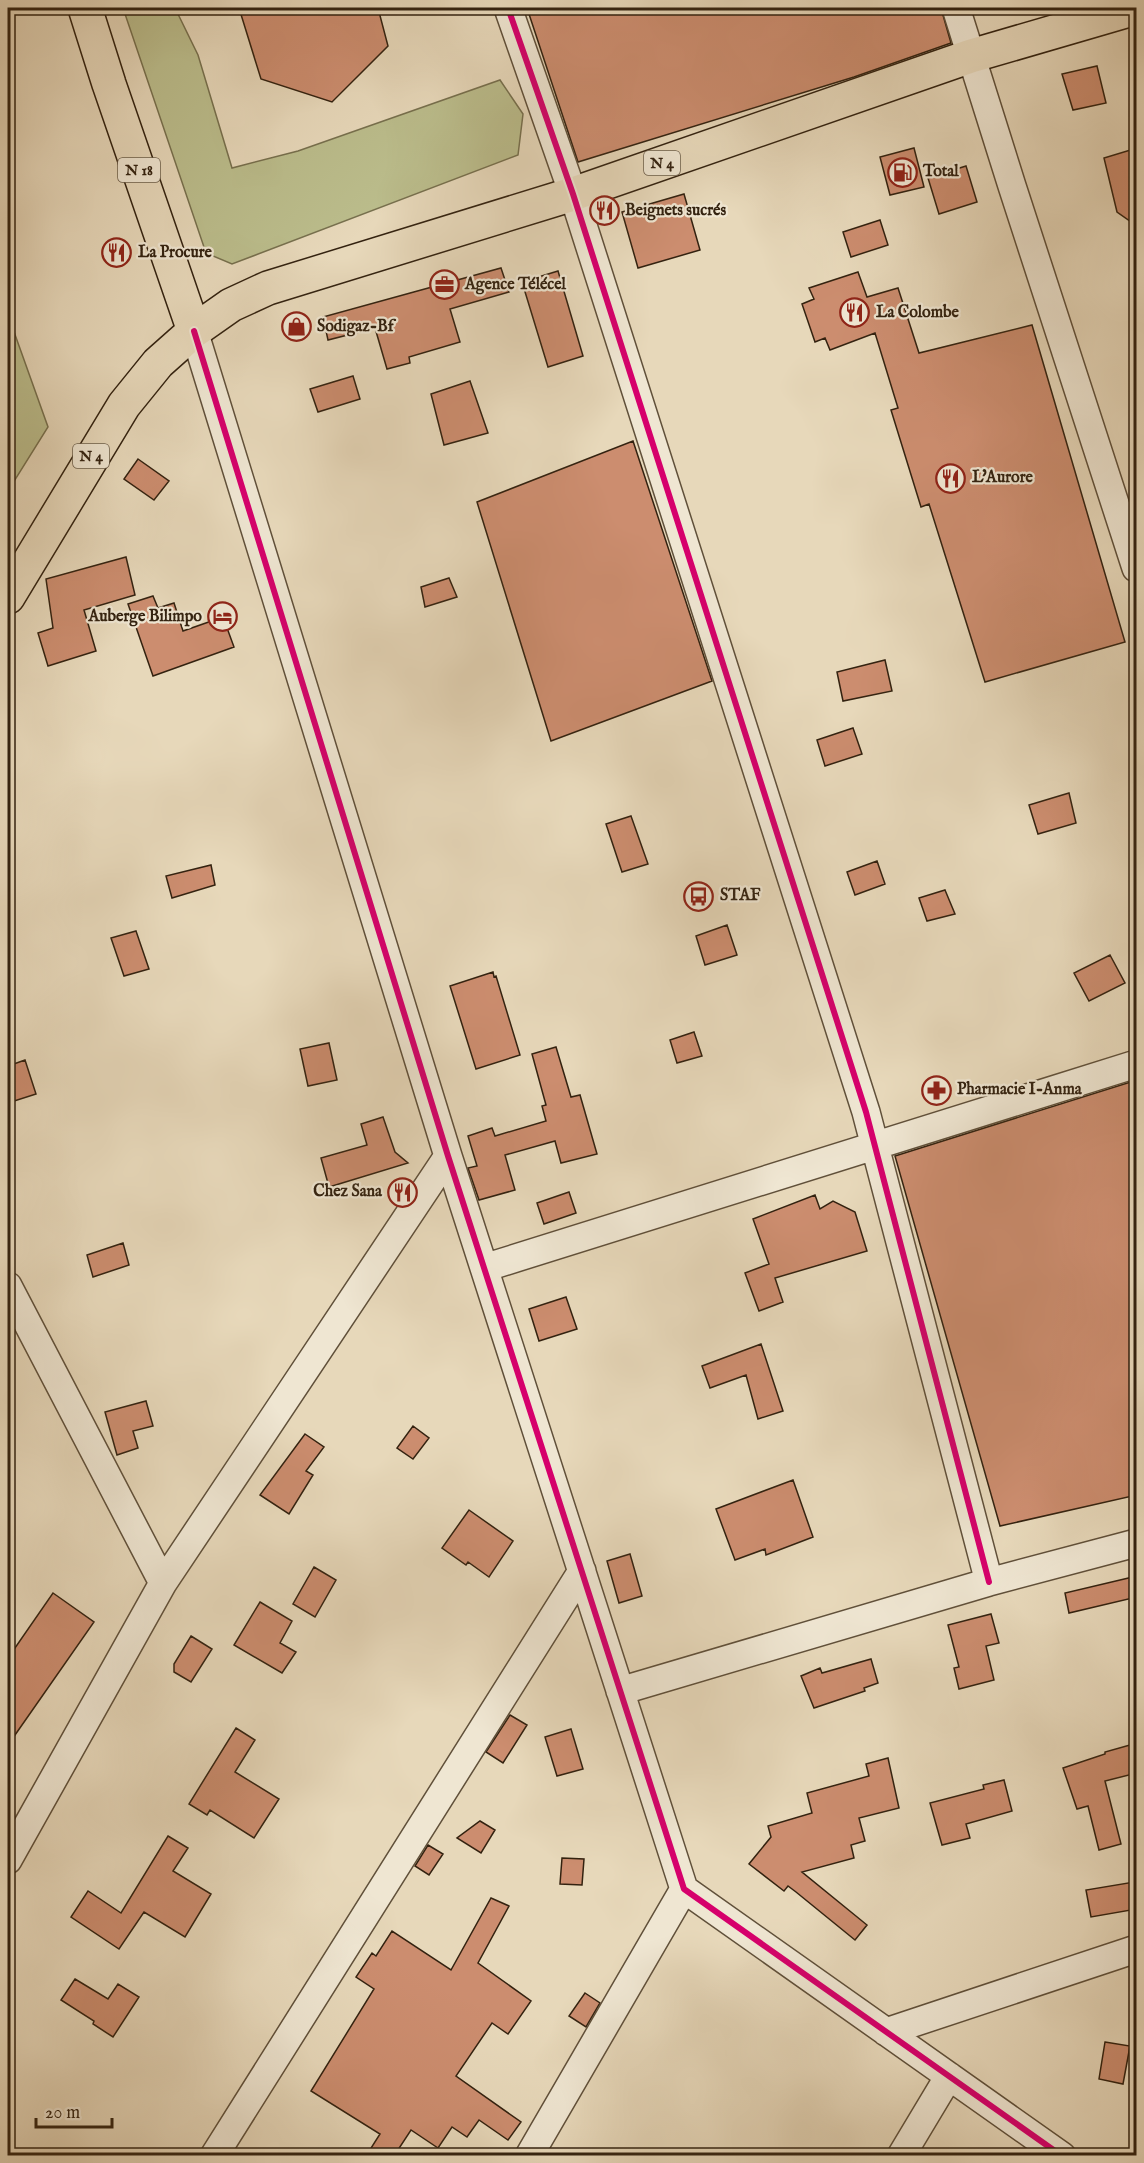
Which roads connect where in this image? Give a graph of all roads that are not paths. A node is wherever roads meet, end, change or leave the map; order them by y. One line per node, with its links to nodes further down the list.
1 (85, 8): 7 (highway, N 18)
2 (508, 8): 6 (street)
3 (956, 8): 5 (street)
4 (1137, 8): 5 (highway, N 4)
5 (971, 56): 6 (highway, N 4); 8 (street)
6 (573, 194): 7 (highway, N 4); 11 (street)
7 (194, 331): 9 (highway, N 4); 12 (street)
8 (1137, 568)
9 (8, 597)
10 (1137, 1064): 11 (street)
11 (875, 1147): 13 (street); 17 (street)
12 (448, 1155): 13 (street); 18 (street)
13 (484, 1268): 16 (street)
14 (8, 1286): 18 (street)
15 (1137, 1543): 17 (street)
16 (582, 1571): 19 (street); 25 (street)
17 (989, 1582): 19 (street)
18 (163, 1583): 20 (street)
19 (620, 1691): 21 (street)
20 (8, 1860)
21 (684, 1889): 23 (street); 26 (street)
22 (1137, 1949): 23 (street)
23 (886, 2032): 24 (street)
24 (949, 2076): 27 (street); 28 (street)
25 (214, 2156)
26 (529, 2156)
27 (901, 2156)
28 (1062, 2156)

